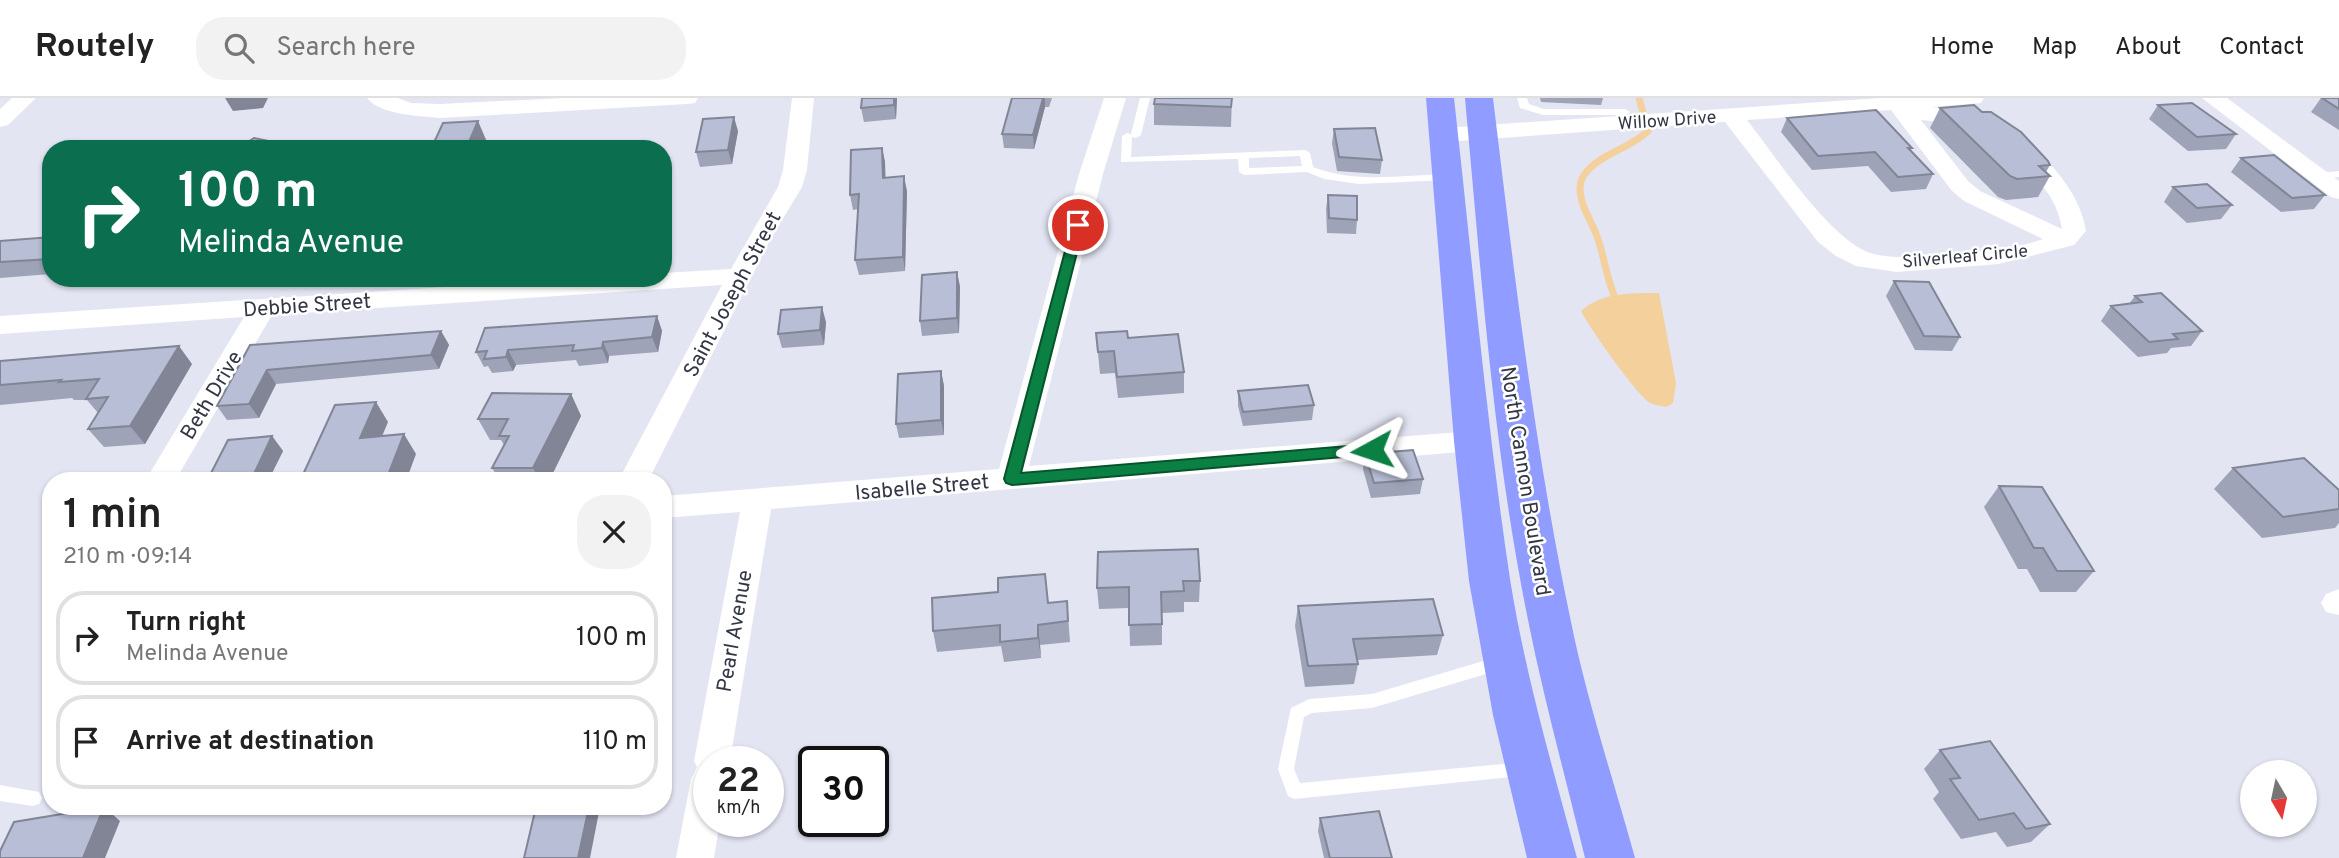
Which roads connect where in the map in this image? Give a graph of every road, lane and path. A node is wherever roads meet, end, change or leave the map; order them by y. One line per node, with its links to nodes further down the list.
1 (25, 98): 16 (street)
2 (379, 98): 3 (street)
3 (687, 98)
4 (803, 98): 24 (street, Saint Joseph Street)
5 (1115, 98): 32 (street)
6 (1145, 98): 18 (lane)
7 (1440, 98): 17 (main road, North Cannon Boulevard)
8 (1522, 98): 15 (lane)
9 (1621, 98): 15 (lane)
10 (1973, 98): 12 (street, Willow Drive)
11 (2213, 98): 20 (street)
12 (1900, 108): 13 (street, Willow Drive); 23 (street); 23 (street)
13 (1731, 115): 15 (street, Willow Drive); 23 (street, Silverleaf Circle)
14 (1480, 116): 15 (street, Willow Drive); 17 (street, Willow Drive); 43 (main road, North Cannon Boulevard)
15 (1627, 117)
16 (0, 120)
17 (1444, 135): 21 (main road, North Cannon Boulevard)
18 (1243, 155): 19 (lane); 19 (lane)
19 (1308, 169): 21 (lane)
20 (2329, 175): 22 (street)
21 (1448, 177): 29 (main road, North Cannon Boulevard)
22 (2339, 192)
23 (2065, 240)
24 (739, 276): 25 (street, Debbie Street); 31 (street, Saint Joseph Street)
25 (672, 281)
26 (575, 287): 27 (street, Debbie Street)
27 (263, 308): 28 (street, Debbie Street); 30 (street, Beth Drive)
28 (0, 325)
29 (1473, 442): 32 (street, Isabelle Street); 35 (main road, North Cannon Boulevard)
30 (165, 472)
31 (638, 472)
32 (1012, 479): 33 (street, Isabelle Street)
33 (757, 501): 34 (street, Isabelle Street); 36 (street, Pearl Avenue)
34 (672, 506)
35 (1506, 662): 37 (main road, North Cannon Boulevard); 37 (lane)
36 (715, 746)
37 (1529, 770): 42 (main road, North Cannon Boulevard)
38 (0, 793): 39 (lane)
39 (33, 798)
40 (699, 837): 41 (street)
41 (695, 858)
42 (1552, 858)
43 (1610, 858)

